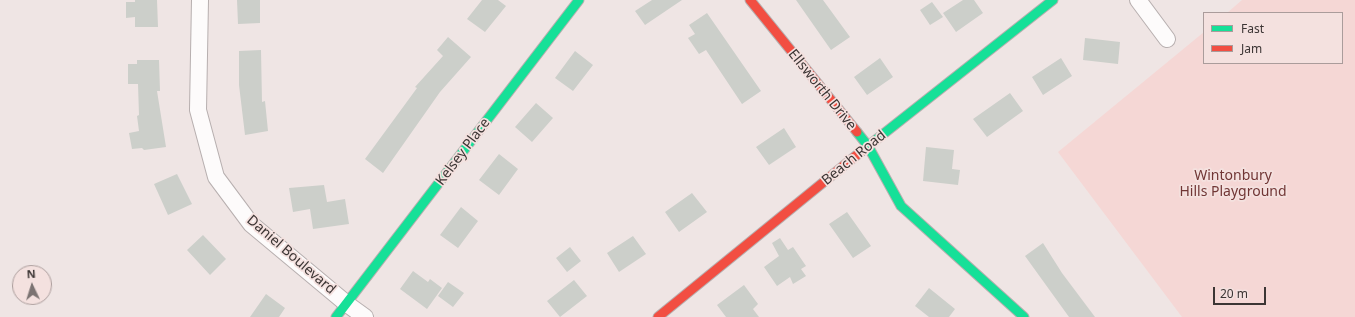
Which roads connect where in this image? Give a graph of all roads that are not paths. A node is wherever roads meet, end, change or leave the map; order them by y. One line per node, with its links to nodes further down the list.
1 (200, 0): 8 (street, Daniel Boulevard)
2 (579, 0): 8 (street, Kelsey Place)
3 (750, 0): 7 (street, Ellsworth Drive)
4 (1053, 0): 7 (street, Beach Road)
5 (1138, 0): 6 (street)
6 (1167, 39)
7 (868, 146): 11 (street, Beach Road); 12 (street, Ellsworth Drive)
8 (347, 304): 9 (street, Kelsey Place); 10 (street, Daniel Boulevard)
9 (336, 317)
10 (365, 317)
11 (658, 317)
12 (1024, 317)

